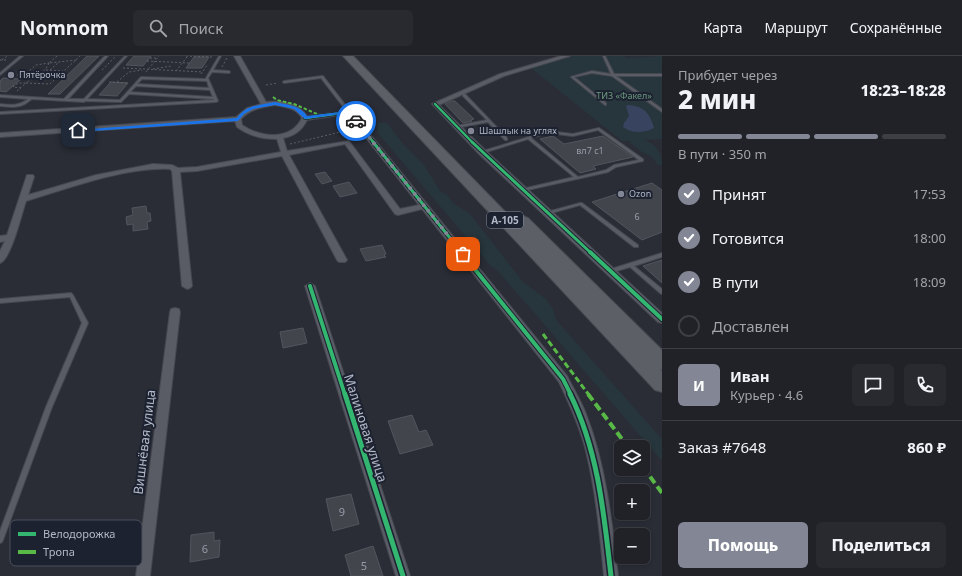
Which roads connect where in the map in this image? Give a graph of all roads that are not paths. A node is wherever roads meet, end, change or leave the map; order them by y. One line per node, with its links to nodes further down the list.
1 (22, 56): 13 (lane)
2 (107, 56): 25 (lane)
3 (126, 56): 26 (lane)
4 (220, 56): 11 (lane)
5 (237, 56): 27 (street)
6 (348, 56): 66 (highway, А-105)
7 (358, 56): 65 (highway, А-105)
8 (558, 56): 28 (street)
9 (567, 56): 28 (street)
10 (604, 56): 14 (lane)
11 (211, 71): 12 (lane); 16 (lane)
12 (229, 72)
13 (0, 74)
14 (614, 75): 15 (lane); 29 (lane); 31 (lane)
15 (662, 75)
16 (208, 80): 18 (lane); 19 (lane)
17 (284, 82): 32 (lane)
18 (135, 85): 19 (lane); 20 (lane)
19 (211, 89): 24 (lane)
20 (129, 93): 24 (lane); 26 (lane)
21 (464, 95): 36 (lane)
22 (0, 96): 23 (lane)
23 (31, 98): 25 (lane); 30 (lane)
24 (215, 98): 33 (lane)
25 (65, 100): 26 (lane)
26 (84, 101)
27 (264, 104): 34 (street); 35 (street)
28 (435, 104): 37 (street)
29 (605, 104)
30 (0, 105)
31 (662, 110)
32 (349, 112): 34 (street); 49 (street)
33 (0, 113)
34 (305, 118): 39 (street)
35 (238, 119): 38 (street); 39 (street)
36 (489, 121): 37 (lane); 41 (lane)
37 (456, 127): 42 (street)
38 (0, 135)
39 (279, 136): 43 (street)
40 (529, 138): 42 (lane); 46 (lane); 46 (lane)
41 (506, 139)
42 (482, 152): 47 (street)
43 (285, 154): 44 (street); 49 (street); 56 (street)
44 (176, 170): 48 (street); 59 (street)
45 (30, 177): 48 (street)
46 (577, 178): 47 (lane)
47 (523, 190): 50 (street)
48 (23, 199): 51 (street)
49 (424, 206): 70 (street)
50 (548, 213): 53 (lane); 58 (street)
51 (11, 237): 52 (street); 55 (street)
52 (0, 239)
53 (636, 246)
54 (662, 255): 57 (lane)
55 (0, 260)
56 (342, 260)
57 (631, 265): 58 (lane); 61 (lane)
58 (610, 271): 64 (street)
59 (187, 286)
60 (310, 286): 69 (street, Малиновая улица)
61 (662, 292)
62 (0, 301): 67 (lane)
63 (175, 312): 68 (street, Вишнёвая улица)
64 (662, 319)
65 (662, 362)
66 (662, 384)
67 (0, 540)
68 (143, 576)
69 (404, 576)
70 (611, 576)

